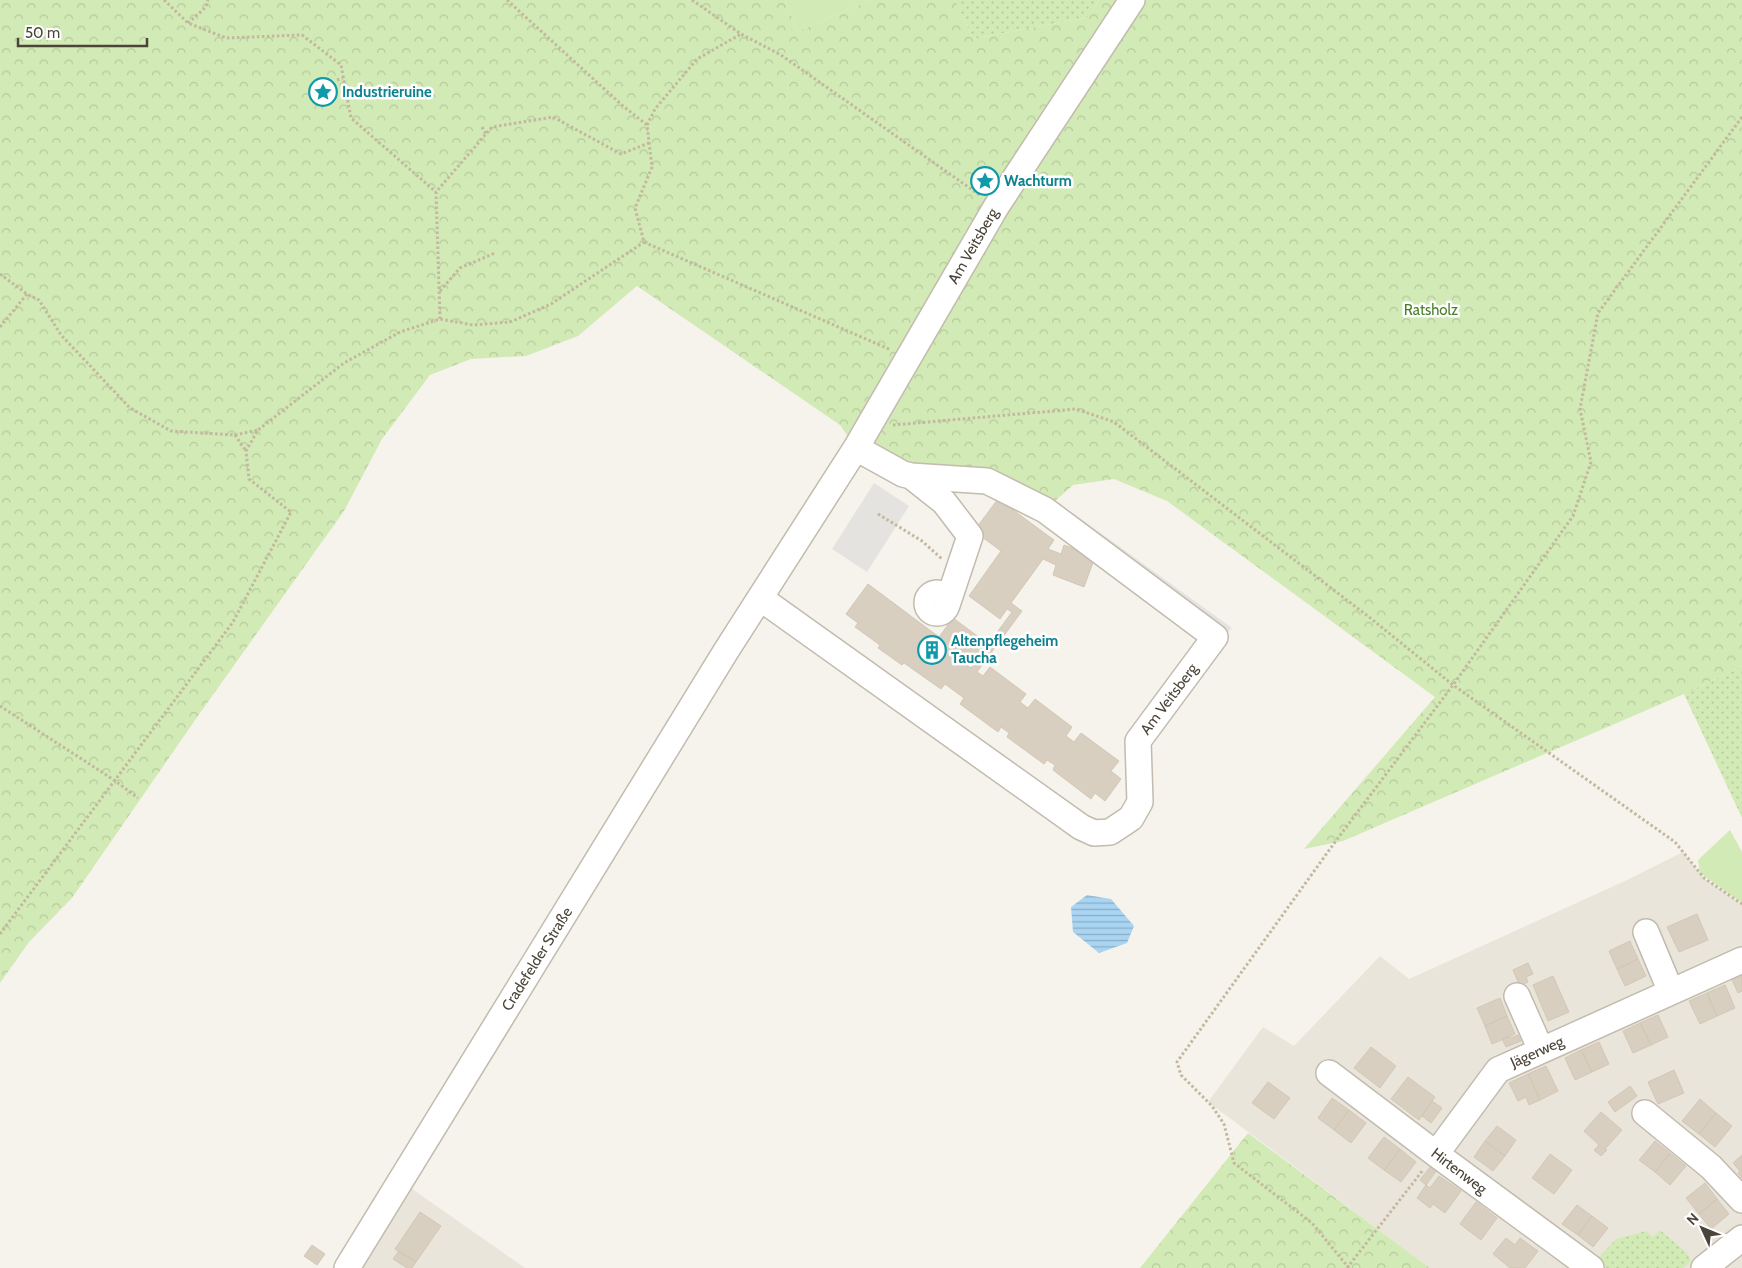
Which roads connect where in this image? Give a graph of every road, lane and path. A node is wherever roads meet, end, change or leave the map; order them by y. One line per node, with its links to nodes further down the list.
1 (164, 0): 6 (path)
2 (208, 0): 6 (path)
3 (507, 0): 11 (path)
4 (692, 0): 7 (path)
5 (1132, 0): 16 (street, Am Veitsberg)
6 (188, 23): 8 (path)
7 (741, 34): 11 (path); 16 (path)
8 (343, 78): 9 (path); 15 (path)
9 (337, 80)
10 (1742, 117): 36 (path)
11 (647, 124): 14 (path)
12 (482, 127): 13 (path)
13 (486, 134): 14 (path); 15 (path)
14 (649, 144): 17 (path)
15 (436, 192): 20 (path)
16 (996, 207): 24 (street, Am Veitsberg)
17 (644, 242): 22 (path); 24 (path)
18 (495, 253): 20 (path)
19 (0, 274): 21 (path)
20 (439, 292): 22 (path)
21 (27, 294): 23 (path); 27 (path)
22 (440, 319): 26 (path)
23 (0, 328)
24 (909, 358): 25 (street, Am Veitsberg)
25 (870, 426): 28 (street, Am Veitsberg); 36 (path)
26 (258, 430): 27 (path); 29 (path)
27 (235, 435): 29 (path)
28 (856, 448): 30 (street, Am Veitsberg); 33 (street, Am Veitsberg)
29 (246, 451): 38 (path)
30 (911, 476): 32 (street); 33 (street, Am Veitsberg)
31 (878, 514): 32 (path)
32 (958, 573): 34 (street)
33 (760, 598): 35 (street, Am Veitsberg)
34 (947, 605)
35 (726, 651): 53 (street, Cradefelder Straße)
36 (1453, 686): 40 (path); 52 (path)
37 (0, 706): 38 (path)
38 (114, 780): 39 (path); 42 (path)
39 (138, 798)
40 (1742, 904)
41 (1646, 932): 44 (street)
42 (0, 934)
43 (1742, 960): 44 (street, Jägerweg)
44 (1671, 992): 46 (street, Jägerweg)
45 (1517, 996): 46 (street)
46 (1541, 1050): 49 (street, Jägerweg)
47 (1328, 1073): 49 (street, Hirtenweg)
48 (1645, 1113): 50 (street)
49 (1436, 1154): 52 (path); 54 (street, Hirtenweg)
50 (1742, 1200)
51 (1742, 1238): 55 (street)
52 (1348, 1267)
53 (347, 1268)
54 (1592, 1268)
55 (1704, 1268)

